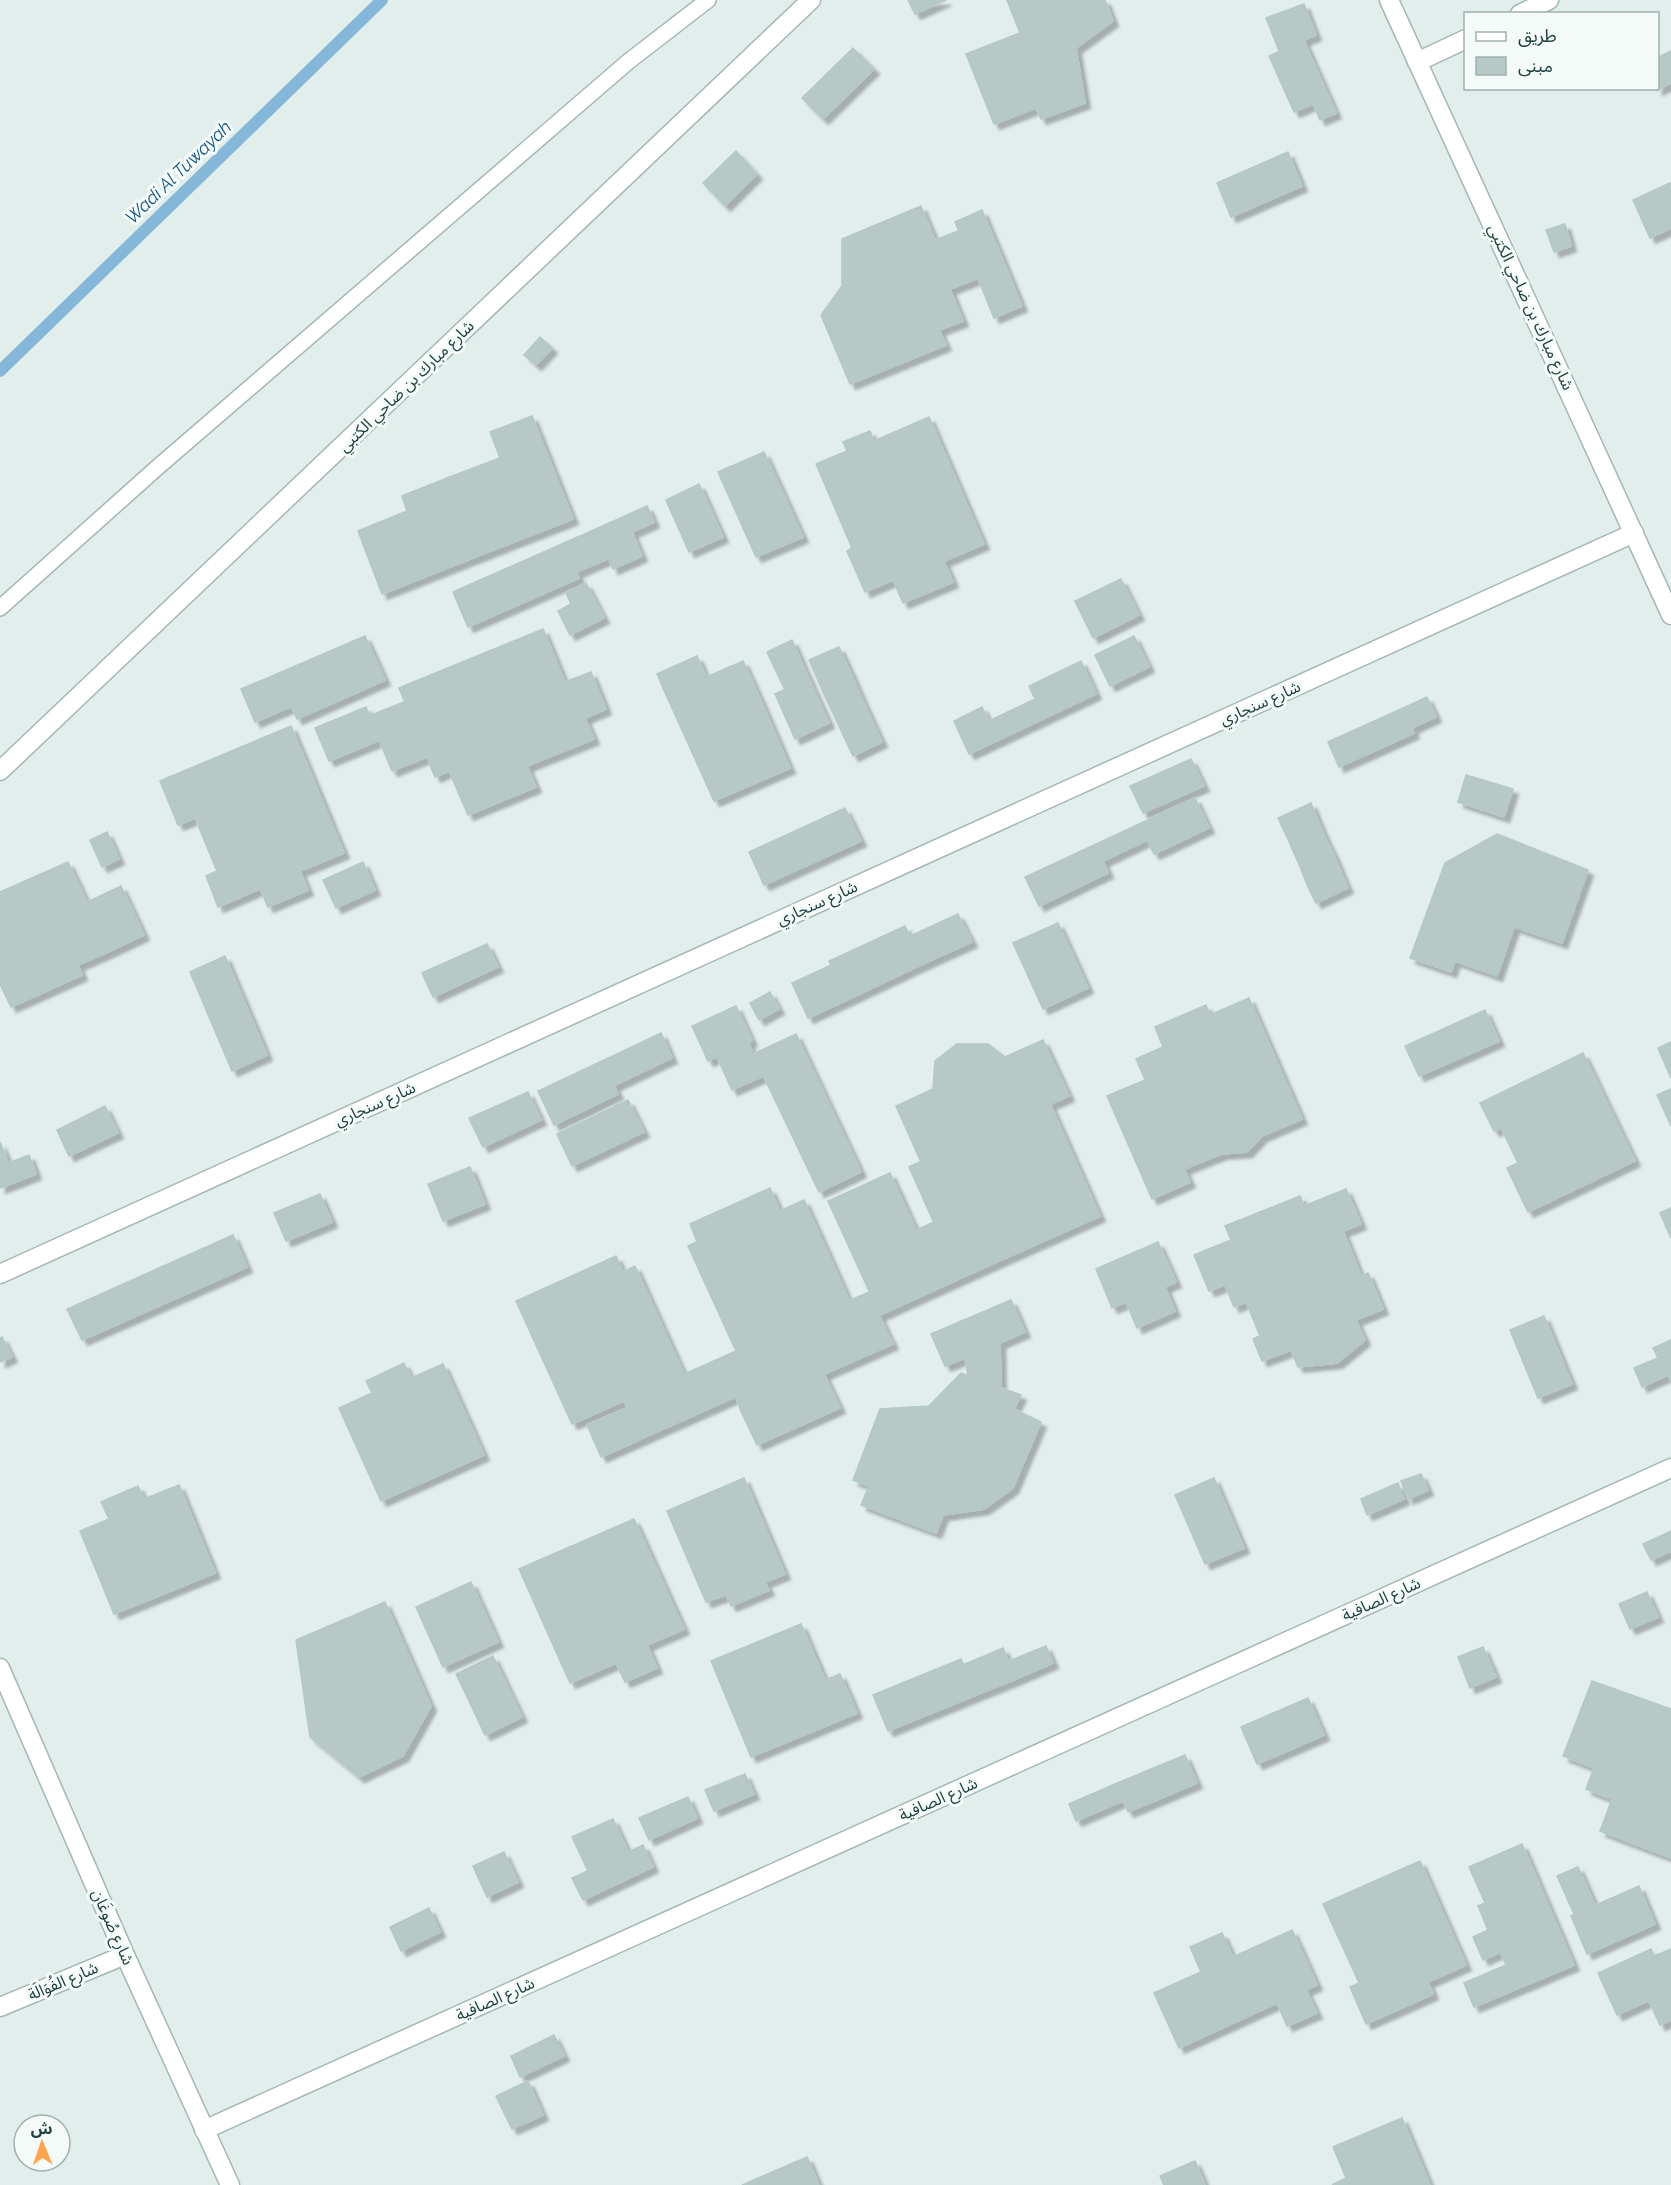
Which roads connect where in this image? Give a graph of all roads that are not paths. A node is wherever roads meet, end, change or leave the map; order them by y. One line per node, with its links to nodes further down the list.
1 (708, 0): 9 (lane)
2 (811, 0): 11 (street, شارع مبارك بن ضاحي الكتبي)
3 (1389, 0): 7 (street, شارع مبارك بن ضاحي الكتبي)
4 (1549, 0): 5 (street)
5 (1524, 12)
6 (1464, 40): 7 (street)
7 (1417, 62): 8 (street, شارع مبارك بن ضاحي الكتبي)
8 (1634, 533): 10 (street, شارع مبارك بن ضاحي الكتبي); 12 (street, شارع سنجاري)
9 (0, 608)
10 (1671, 615)
11 (0, 771)
12 (0, 1274)
13 (1671, 1468): 17 (street, شارع الصافية)
14 (0, 1668): 15 (street, شارع صُوغَان)
15 (125, 1955): 16 (street, شارع الفُوَالَة); 17 (street, شارع صُوغَان)
16 (0, 2007)
17 (204, 2130): 18 (street, شارع صُوغَان)
18 (230, 2185)

